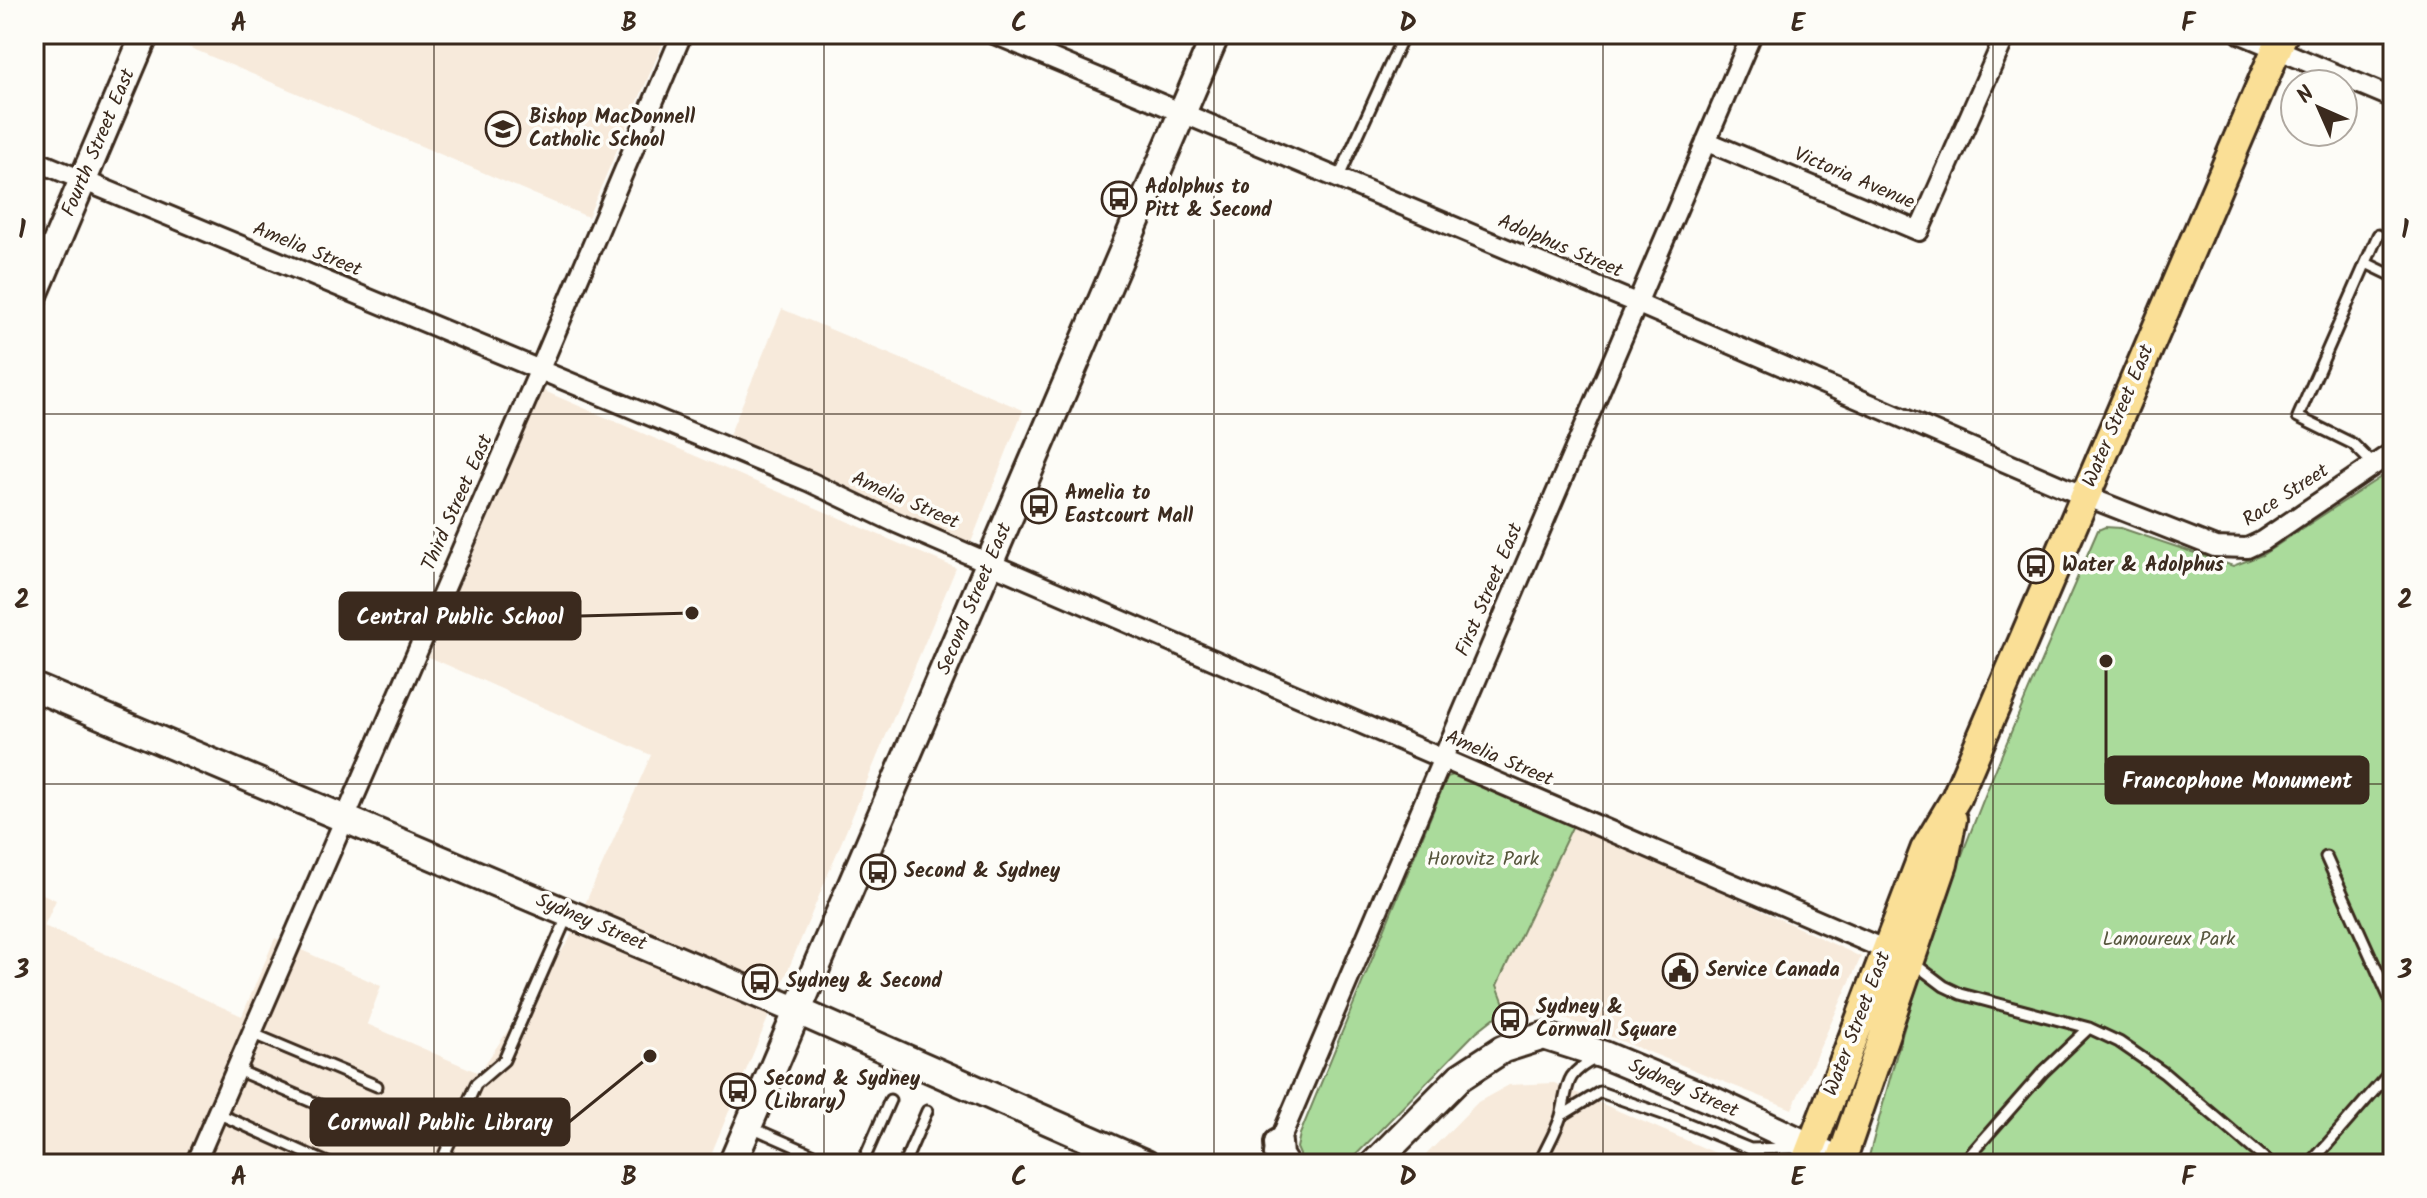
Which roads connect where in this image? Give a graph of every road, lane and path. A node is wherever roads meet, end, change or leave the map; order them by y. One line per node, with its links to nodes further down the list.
1 (145, 34): 15 (street, Fourth Street East)
2 (682, 34): 21 (street, Third Street East)
3 (994, 34): 11 (street, Adolphus Street)
4 (1216, 34): 11 (street, Second Street East)
5 (1404, 34): 14 (lane)
6 (1752, 34): 12 (street, First Street East)
7 (2006, 34): 12 (street, Victoria Avenue)
8 (2241, 34): 9 (street)
9 (2280, 41): 10 (street); 24 (main road, Water Street East)
10 (2393, 98)
11 (1183, 113): 14 (street, Adolphus Street); 25 (street, Second Street East)
12 (1706, 141): 20 (street, First Street East)
13 (34, 160): 15 (street, Amelia Street)
14 (1338, 179): 20 (street, Adolphus Street)
15 (83, 181): 19 (street, Fourth Street East); 21 (street, Amelia Street)
16 (2378, 235): 17 (lane)
17 (2366, 263): 18 (lane); 23 (lane)
18 (2393, 276)
19 (34, 295)
20 (1636, 303): 24 (street, Adolphus Street); 27 (street, First Street East)
21 (540, 369): 25 (street, Amelia Street); 28 (street, Third Street East)
22 (2393, 452): 23 (street, Race Street)
23 (2373, 464): 24 (street, Race Street)
24 (2096, 500): 31 (main road, Water Street East)
25 (990, 562): 27 (street, Amelia Street); 33 (street, Second Street East)
26 (34, 687): 28 (street, Sydney Street)
27 (1442, 758): 31 (street, Amelia Street); 47 (street, First Street East)
28 (343, 820): 30 (street, Sydney Street); 35 (street, Third Street East)
29 (2326, 857): 32 (lane)
30 (568, 914): 33 (street, Sydney Street); 51 (lane)
31 (1898, 955): 34 (lane); 46 (main road, Water Street East); 48 (main road, Water Street East)
32 (2393, 1006)
33 (798, 1011): 45 (street, Second Street East); 56 (street, Sydney Street)
34 (2089, 1028): 59 (lane); 60 (lane)
35 (251, 1033): 37 (street, Third Street East); 39 (lane)
36 (1604, 1055): 44 (lane); 46 (street, Sydney Street); 57 (street, Sydney Street)
37 (235, 1069): 41 (lane); 43 (street, Third Street East)
38 (2393, 1069): 61 (lane)
39 (377, 1086)
40 (890, 1100): 54 (lane)
41 (331, 1110)
42 (927, 1111): 55 (lane)
43 (217, 1113): 49 (street, Third Street East); 50 (lane)
44 (1561, 1116): 46 (lane); 58 (lane)
45 (748, 1126): 52 (street, Second Street East); 53 (lane)
46 (1808, 1156): 48 (street, Sydney Street)
47 (1277, 1157)
48 (1844, 1163)
49 (195, 1164)
50 (330, 1164)
51 (440, 1164)
52 (732, 1164)
53 (835, 1164)
54 (862, 1164)
55 (904, 1164)
56 (1146, 1164)
57 (1374, 1164)
58 (1539, 1164)
59 (1962, 1164)
60 (2271, 1164)
61 (2310, 1164)

